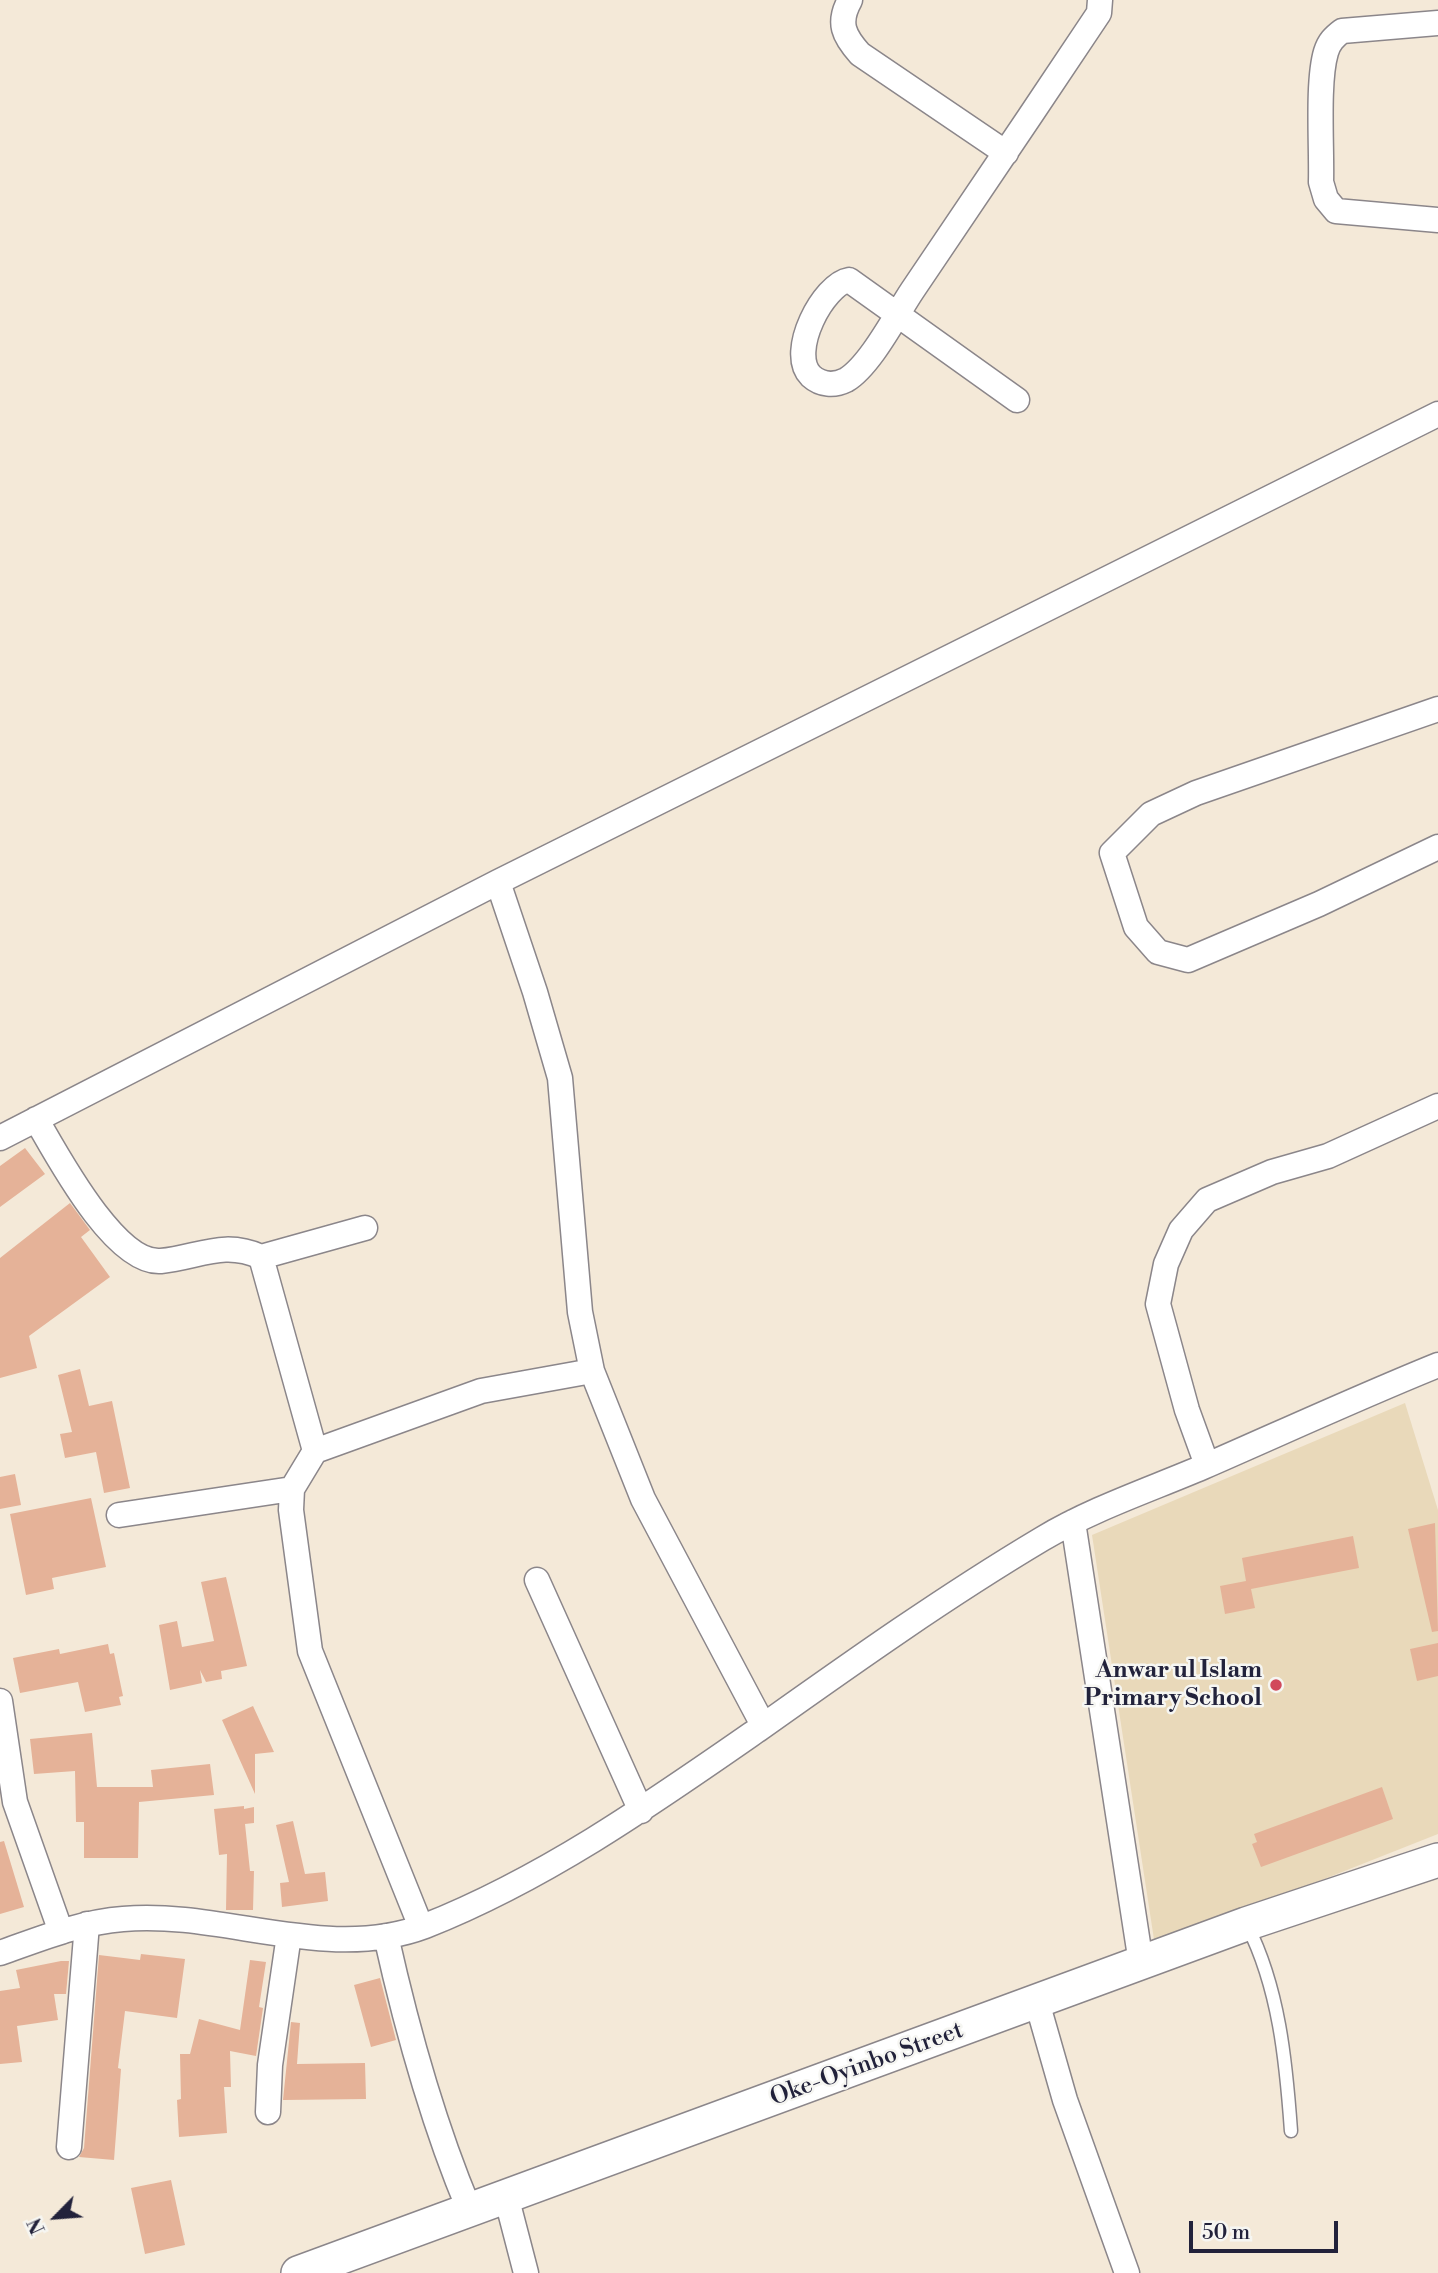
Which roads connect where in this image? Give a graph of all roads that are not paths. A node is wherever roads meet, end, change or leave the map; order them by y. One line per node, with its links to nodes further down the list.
1 (850, 0): 4 (street)
2 (1100, 0): 4 (street)
3 (1431, 15): 5 (street)
4 (1006, 153): 6 (street)
5 (1438, 220)
6 (1017, 400)
7 (1438, 414): 10 (street)
8 (1438, 709): 9 (street)
9 (1438, 847)
10 (498, 882): 12 (street); 17 (street)
11 (1438, 1106): 19 (street)
12 (36, 1119): 13 (street); 15 (street)
13 (0, 1138)
14 (365, 1228): 15 (street)
15 (261, 1257): 18 (street)
16 (1438, 1365): 19 (street)
17 (592, 1371): 18 (street); 25 (street)
18 (315, 1451): 20 (street)
19 (1207, 1465): 22 (street)
20 (292, 1489): 21 (street); 30 (street)
21 (119, 1515)
22 (1073, 1522): 25 (street); 35 (street)
23 (537, 1580): 26 (street)
24 (0, 1701): 31 (street)
25 (763, 1726): 26 (street)
26 (641, 1811): 30 (street)
27 (1438, 1860): 29 (main road, Oke-Oyinbo Street)
28 (87, 1924): 31 (street); 32 (street); 39 (street)
29 (1246, 1924): 35 (main road, Oke-Oyinbo Street); 38 (lane)
30 (421, 1927): 33 (street)
31 (61, 1932): 34 (street)
32 (289, 1935): 33 (street); 37 (street)
33 (386, 1936): 41 (street)
34 (0, 1953)
35 (1141, 1964): 36 (main road, Oke-Oyinbo Street)
36 (1037, 2002): 40 (main road, Oke-Oyinbo Street); 44 (street)
37 (268, 2112)
38 (1291, 2131)
39 (69, 2147)
40 (506, 2196): 41 (main road, Oke-Oyinbo Street); 43 (street)
41 (469, 2209): 42 (main road, Oke-Oyinbo Street)
42 (298, 2273)
43 (526, 2273)
44 (1126, 2273)

